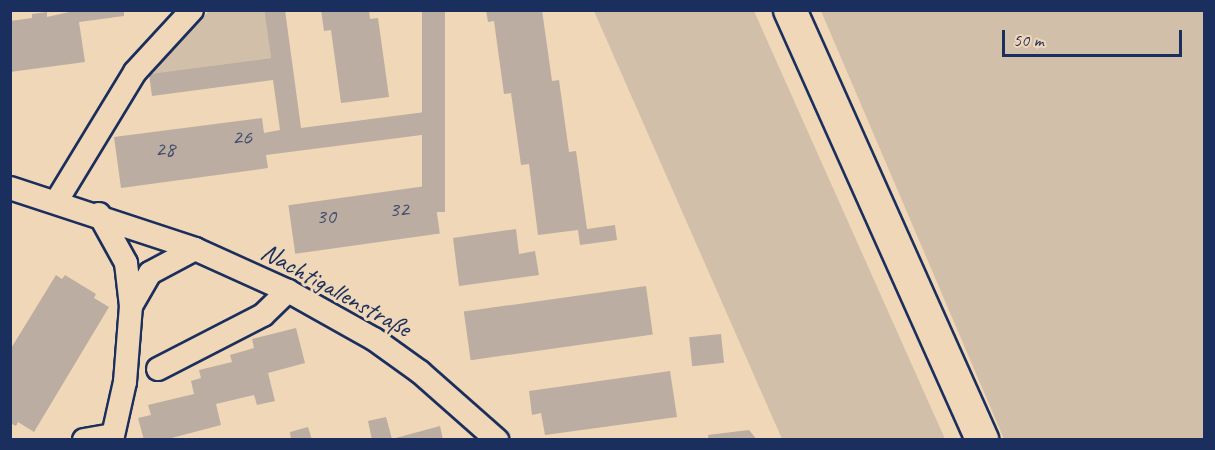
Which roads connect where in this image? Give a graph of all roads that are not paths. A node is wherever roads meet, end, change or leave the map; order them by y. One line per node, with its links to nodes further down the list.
1 (192, 10): 4 (street)
2 (790, 10): 13 (main road)
3 (10, 188): 4 (street, Nachtigallenstraße)
4 (56, 202): 5 (street, Nachtigallenstraße)
5 (99, 214): 6 (street, Nachtigallenstraße); 8 (street)
6 (195, 249): 7 (street, Nachtigallenstraße); 8 (street)
7 (288, 291): 9 (street); 12 (street, Nachtigallenstraße)
8 (131, 306): 10 (street)
9 (158, 369)
10 (113, 437): 11 (street)
11 (84, 440)
12 (497, 440)
13 (982, 440)

